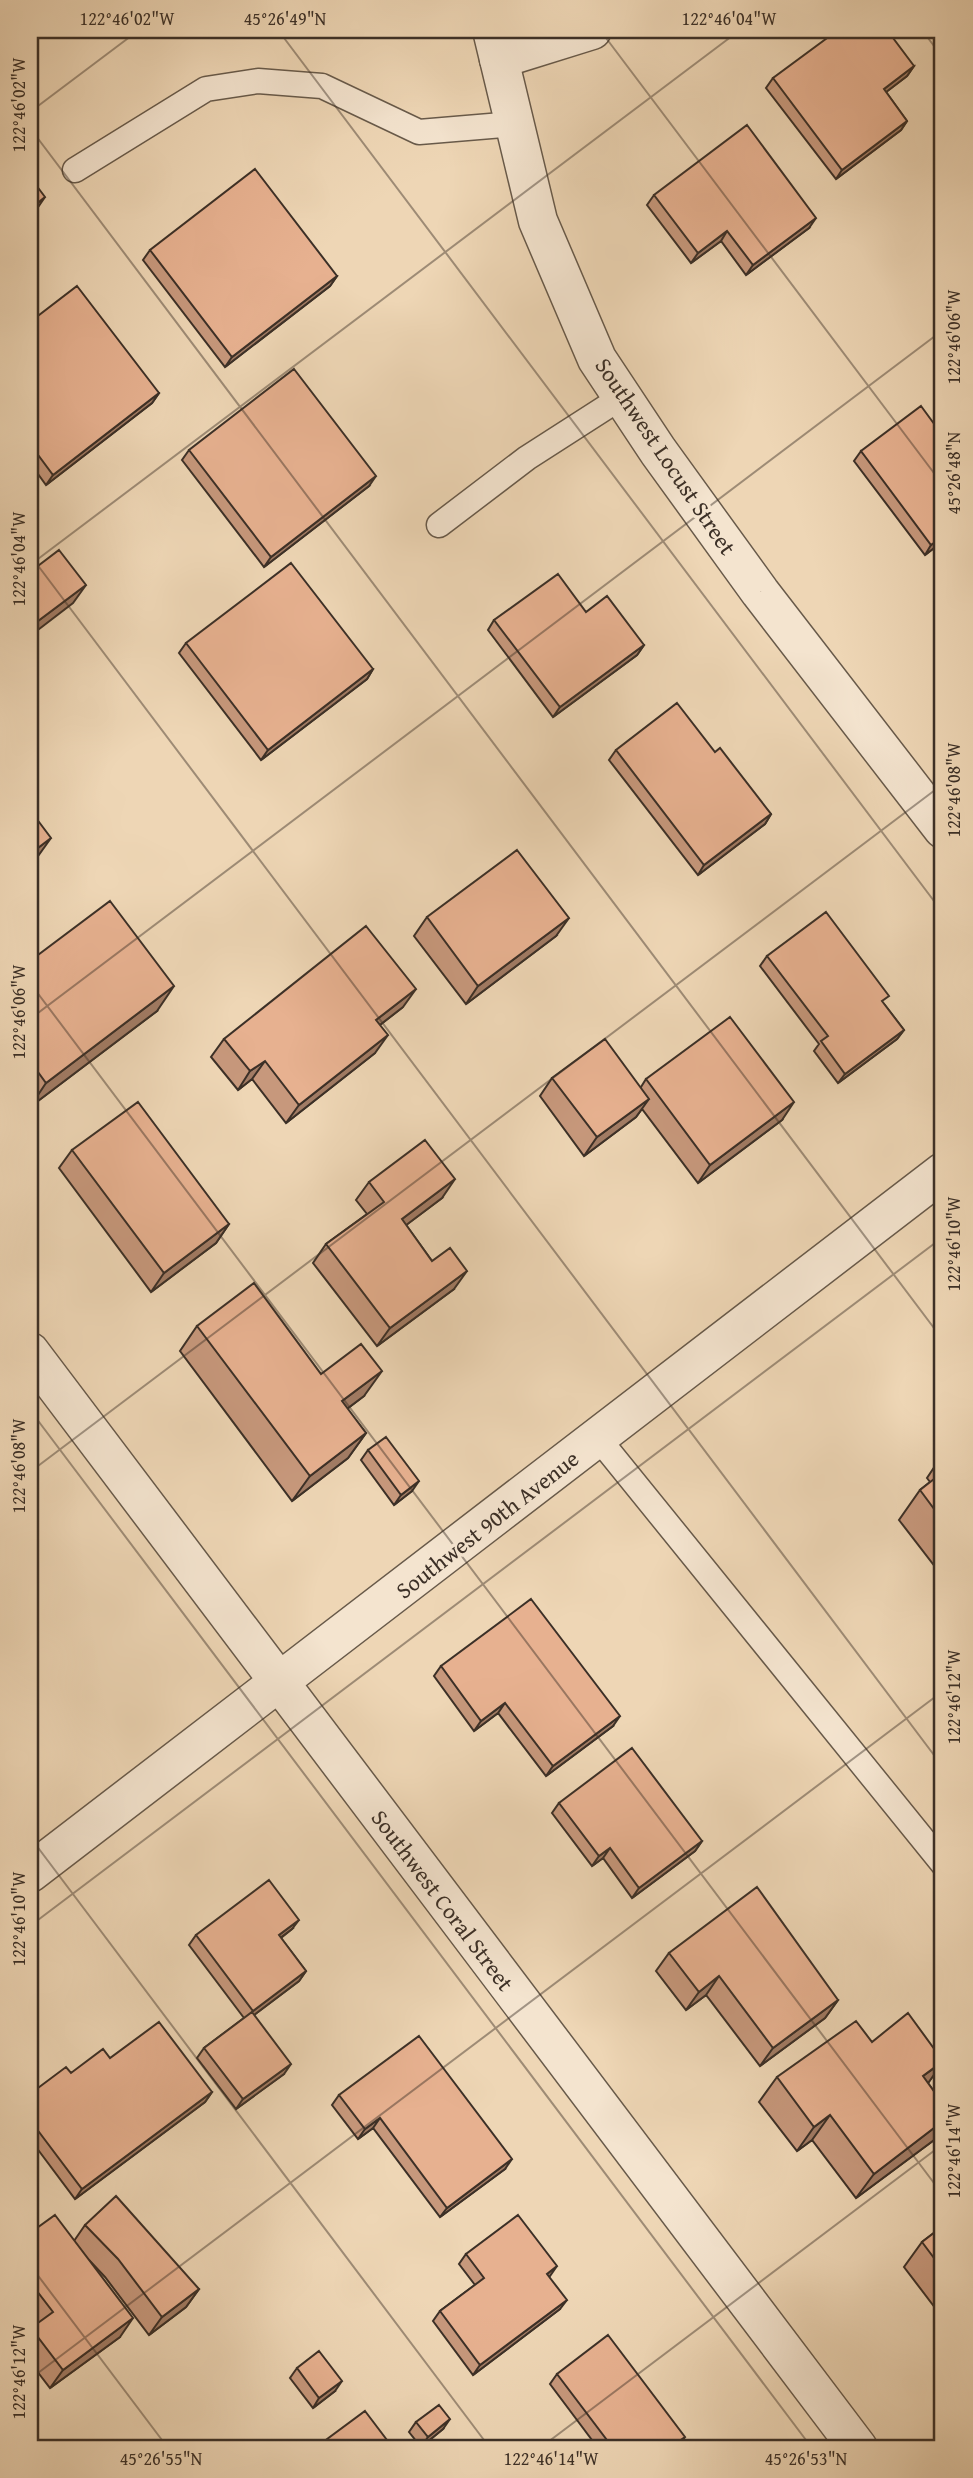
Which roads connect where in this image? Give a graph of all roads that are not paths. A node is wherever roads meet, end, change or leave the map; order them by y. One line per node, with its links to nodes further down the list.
1 (592, 30): 2 (street)
2 (496, 44): 3 (street, Southwest Locust Street)
3 (514, 124): 4 (lane); 5 (street, Southwest Locust Street)
4 (75, 170)
5 (622, 397): 6 (lane); 7 (street, Southwest Locust Street)
6 (439, 525)
7 (943, 829)
8 (943, 1172): 10 (street, Southwest 90th Avenue)
9 (30, 1352): 11 (street, Southwest Coral Street)
10 (598, 1438): 11 (street, Southwest 90th Avenue); 12 (lane)
11 (280, 1684): 13 (street, Southwest 90th Avenue); 14 (street, Southwest Coral Street)
12 (943, 1864)
13 (30, 1873)
14 (858, 2448)

